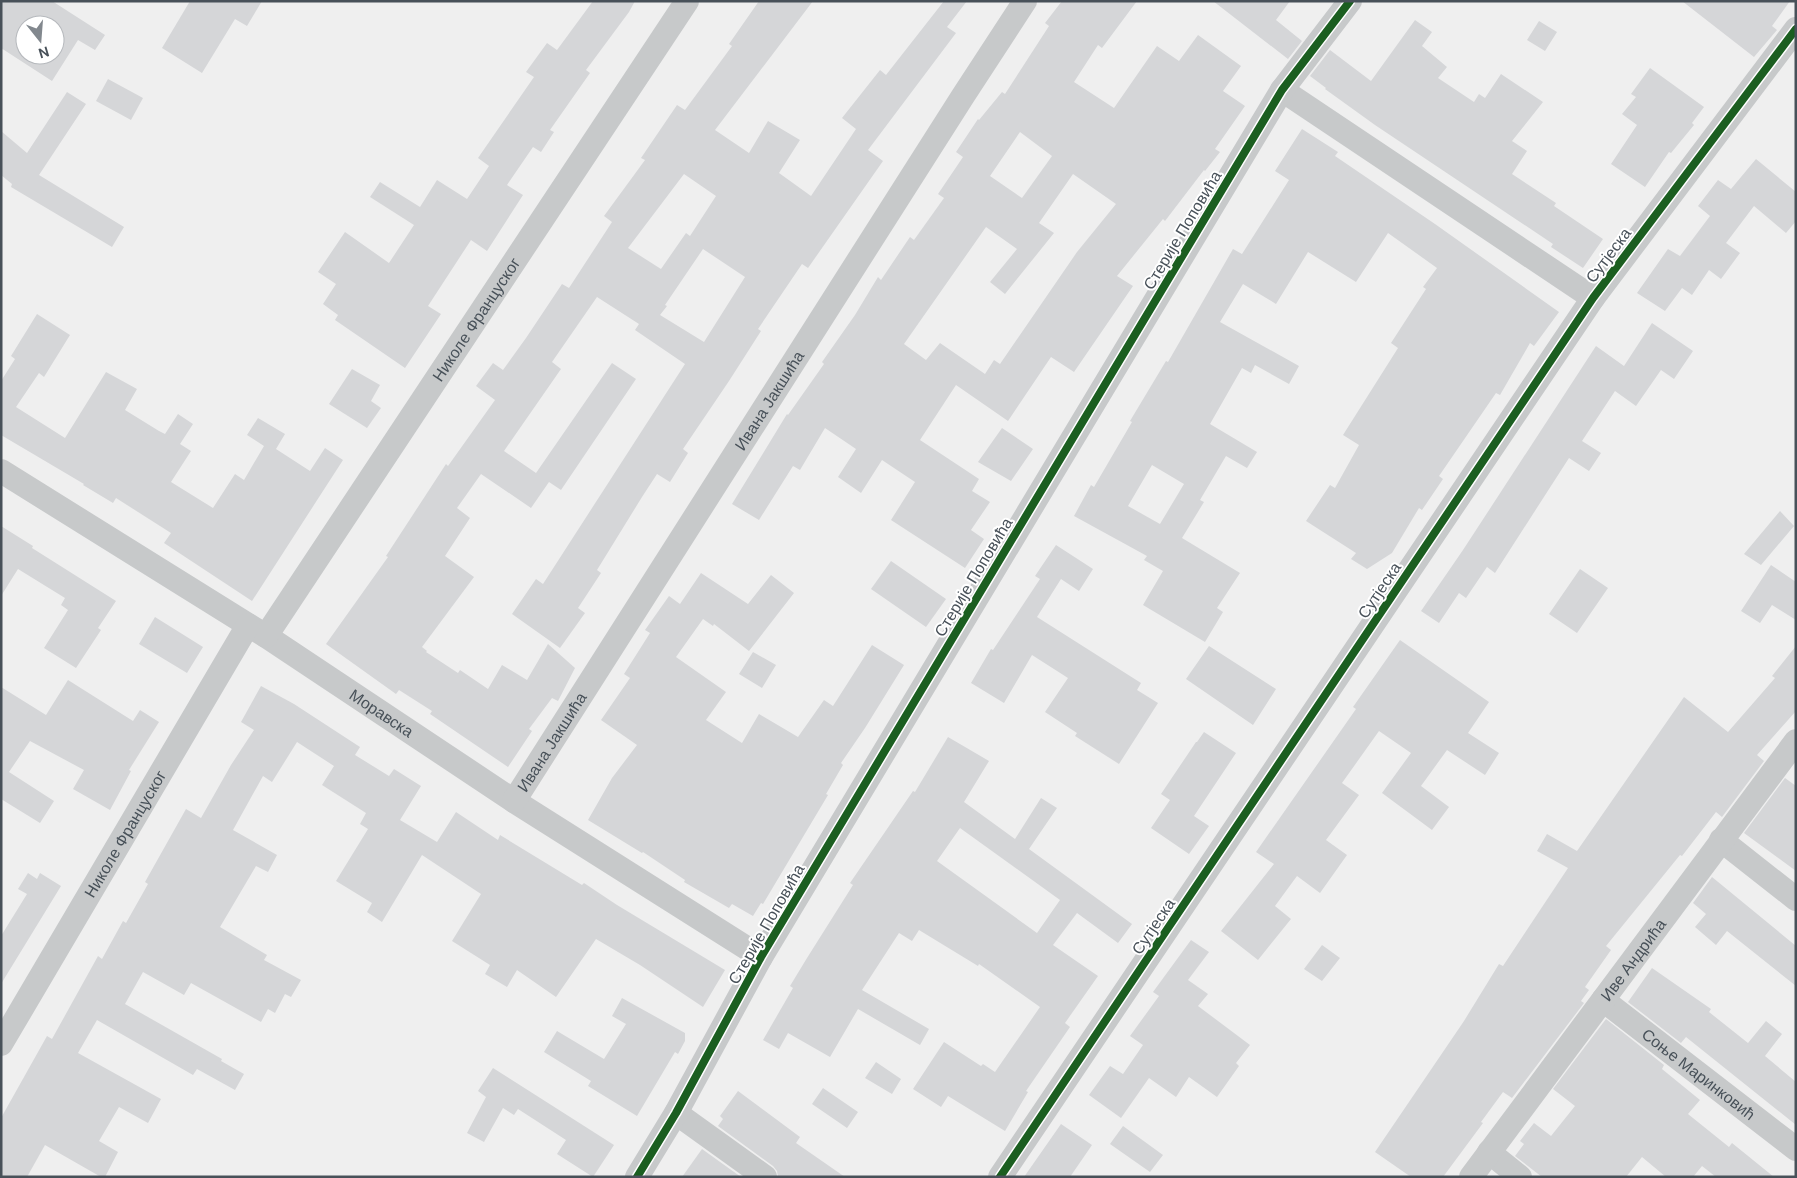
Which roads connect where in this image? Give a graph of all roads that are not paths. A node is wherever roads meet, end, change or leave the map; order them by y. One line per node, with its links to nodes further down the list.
1 (687, 1): 8 (street, Николе Француског)
2 (1025, 1): 10 (street, Ивана Јакшића)
3 (1350, 1): 5 (street, Стерије Поповића)
4 (1793, 38): 6 (street, Сутјеска)
5 (1282, 90): 6 (street); 13 (street, Стерије Поповића)
6 (1593, 298): 21 (street, Сутјеска)
7 (1, 471): 8 (street, Моравска)
8 (257, 631): 10 (street, Моравска); 15 (street, Николе Француског)
9 (1796, 742): 11 (street, Иве Андрића)
10 (514, 801): 13 (street, Моравска)
11 (1720, 840): 12 (street); 14 (street, Иве Андрића)
12 (1796, 899)
13 (761, 957): 16 (street, Стерије Поповића)
14 (1603, 1000): 17 (street, Соње Маринковић); 18 (street, Иве Андрића)
15 (1, 1044)
16 (676, 1113): 19 (street, Стерије Поповића); 20 (street)
17 (1796, 1149)
18 (1489, 1152): 22 (street, Иве Андрића); 23 (street)
19 (636, 1177)
20 (765, 1177)
21 (1000, 1177)
22 (1471, 1177)
23 (1520, 1177)

